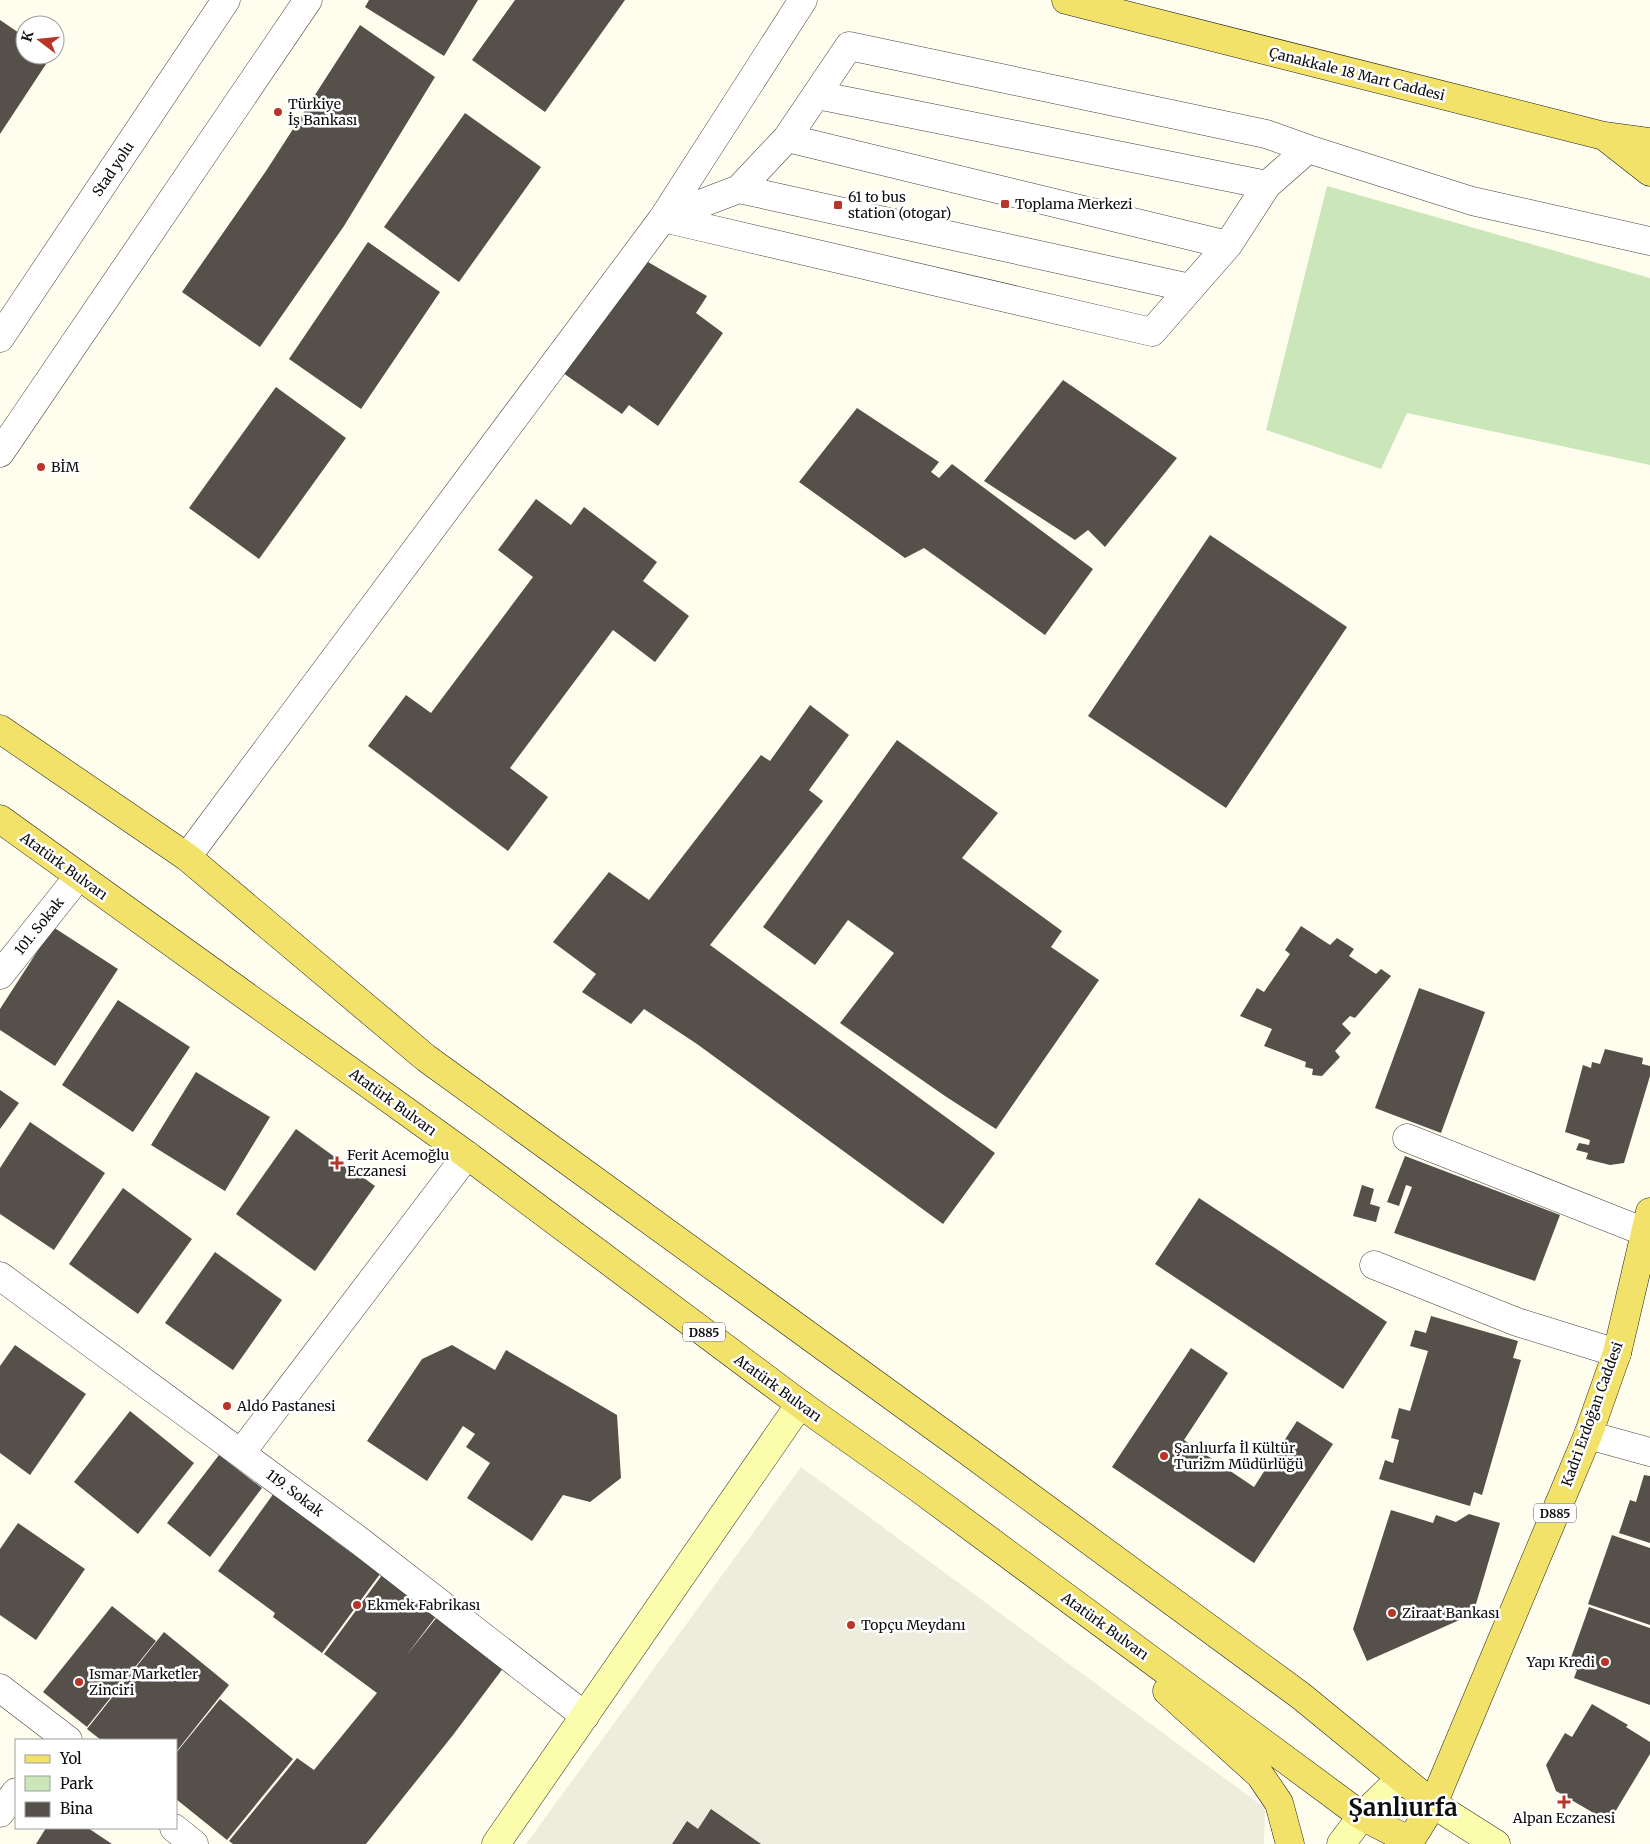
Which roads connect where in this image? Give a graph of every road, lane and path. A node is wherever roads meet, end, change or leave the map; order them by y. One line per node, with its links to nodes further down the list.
1 (226, 0): 17 (street, Stad yolu)
2 (308, 0): 18 (street)
3 (803, 0): 13 (street)
4 (1066, 0): 6 (main road, Çanakkale 18 Mart Caddesi)
5 (817, 94): 7 (street); 9 (street); 11 (street)
6 (1604, 136): 8 (main road, Çanakkale 18 Mart Caddesi); 10 (main road)
7 (787, 138): 12 (street); 15 (street)
8 (1650, 142)
9 (1308, 149): 11 (street); 14 (street)
10 (1650, 172)
11 (1267, 185): 15 (street)
12 (740, 189): 13 (street); 16 (street)
13 (663, 218): 16 (street); 21 (street)
14 (1650, 241)
15 (1228, 244): 16 (street)
16 (1190, 288)
17 (0, 338)
18 (0, 453)
19 (0, 729): 21 (main road)
20 (0, 819): 22 (main road, Atatürk Bulvarı / D885)
21 (187, 857): 38 (main road)
22 (78, 877): 23 (street, 101. Sokak); 25 (main road, Atatürk Bulvarı / D885)
23 (0, 974)
24 (1407, 1138): 26 (street)
25 (467, 1155): 30 (main road, Atatürk Bulvarı / D885); 33 (street)
26 (1647, 1222): 29 (main road, Kadri Erdoğan Caddesi / D885)
27 (1374, 1265): 29 (street)
28 (0, 1276): 33 (street, 119. Sokak)
29 (1617, 1353): 31 (main road, Kadri Erdoğan Caddesi / D885)
30 (800, 1404): 34 (main road, Atatürk Bulvarı / D885); 36 (street)
31 (1588, 1435): 32 (street); 40 (main road, Kadri Erdoğan Caddesi / D885)
32 (1650, 1452)
33 (242, 1453): 36 (street, 119. Sokak)
34 (1042, 1580): 42 (main road, Atatürk Bulvarı / D885); 47 (main road)
35 (0, 1688): 37 (street)
36 (585, 1716): 46 (street)
37 (62, 1738)
38 (1401, 1778): 40 (main road); 42 (street)
39 (15, 1793): 41 (street)
40 (1433, 1804): 44 (main road, Kadri Erdoğan Caddesi); 49 (street)
41 (0, 1813)
42 (1362, 1816): 44 (main road, Atatürk Bulvarı / D885); 48 (street)
43 (175, 1829): 45 (street)
44 (1410, 1843)
45 (194, 1844)
46 (496, 1844)
47 (1290, 1844)
48 (1341, 1844)
49 (1496, 1844)

